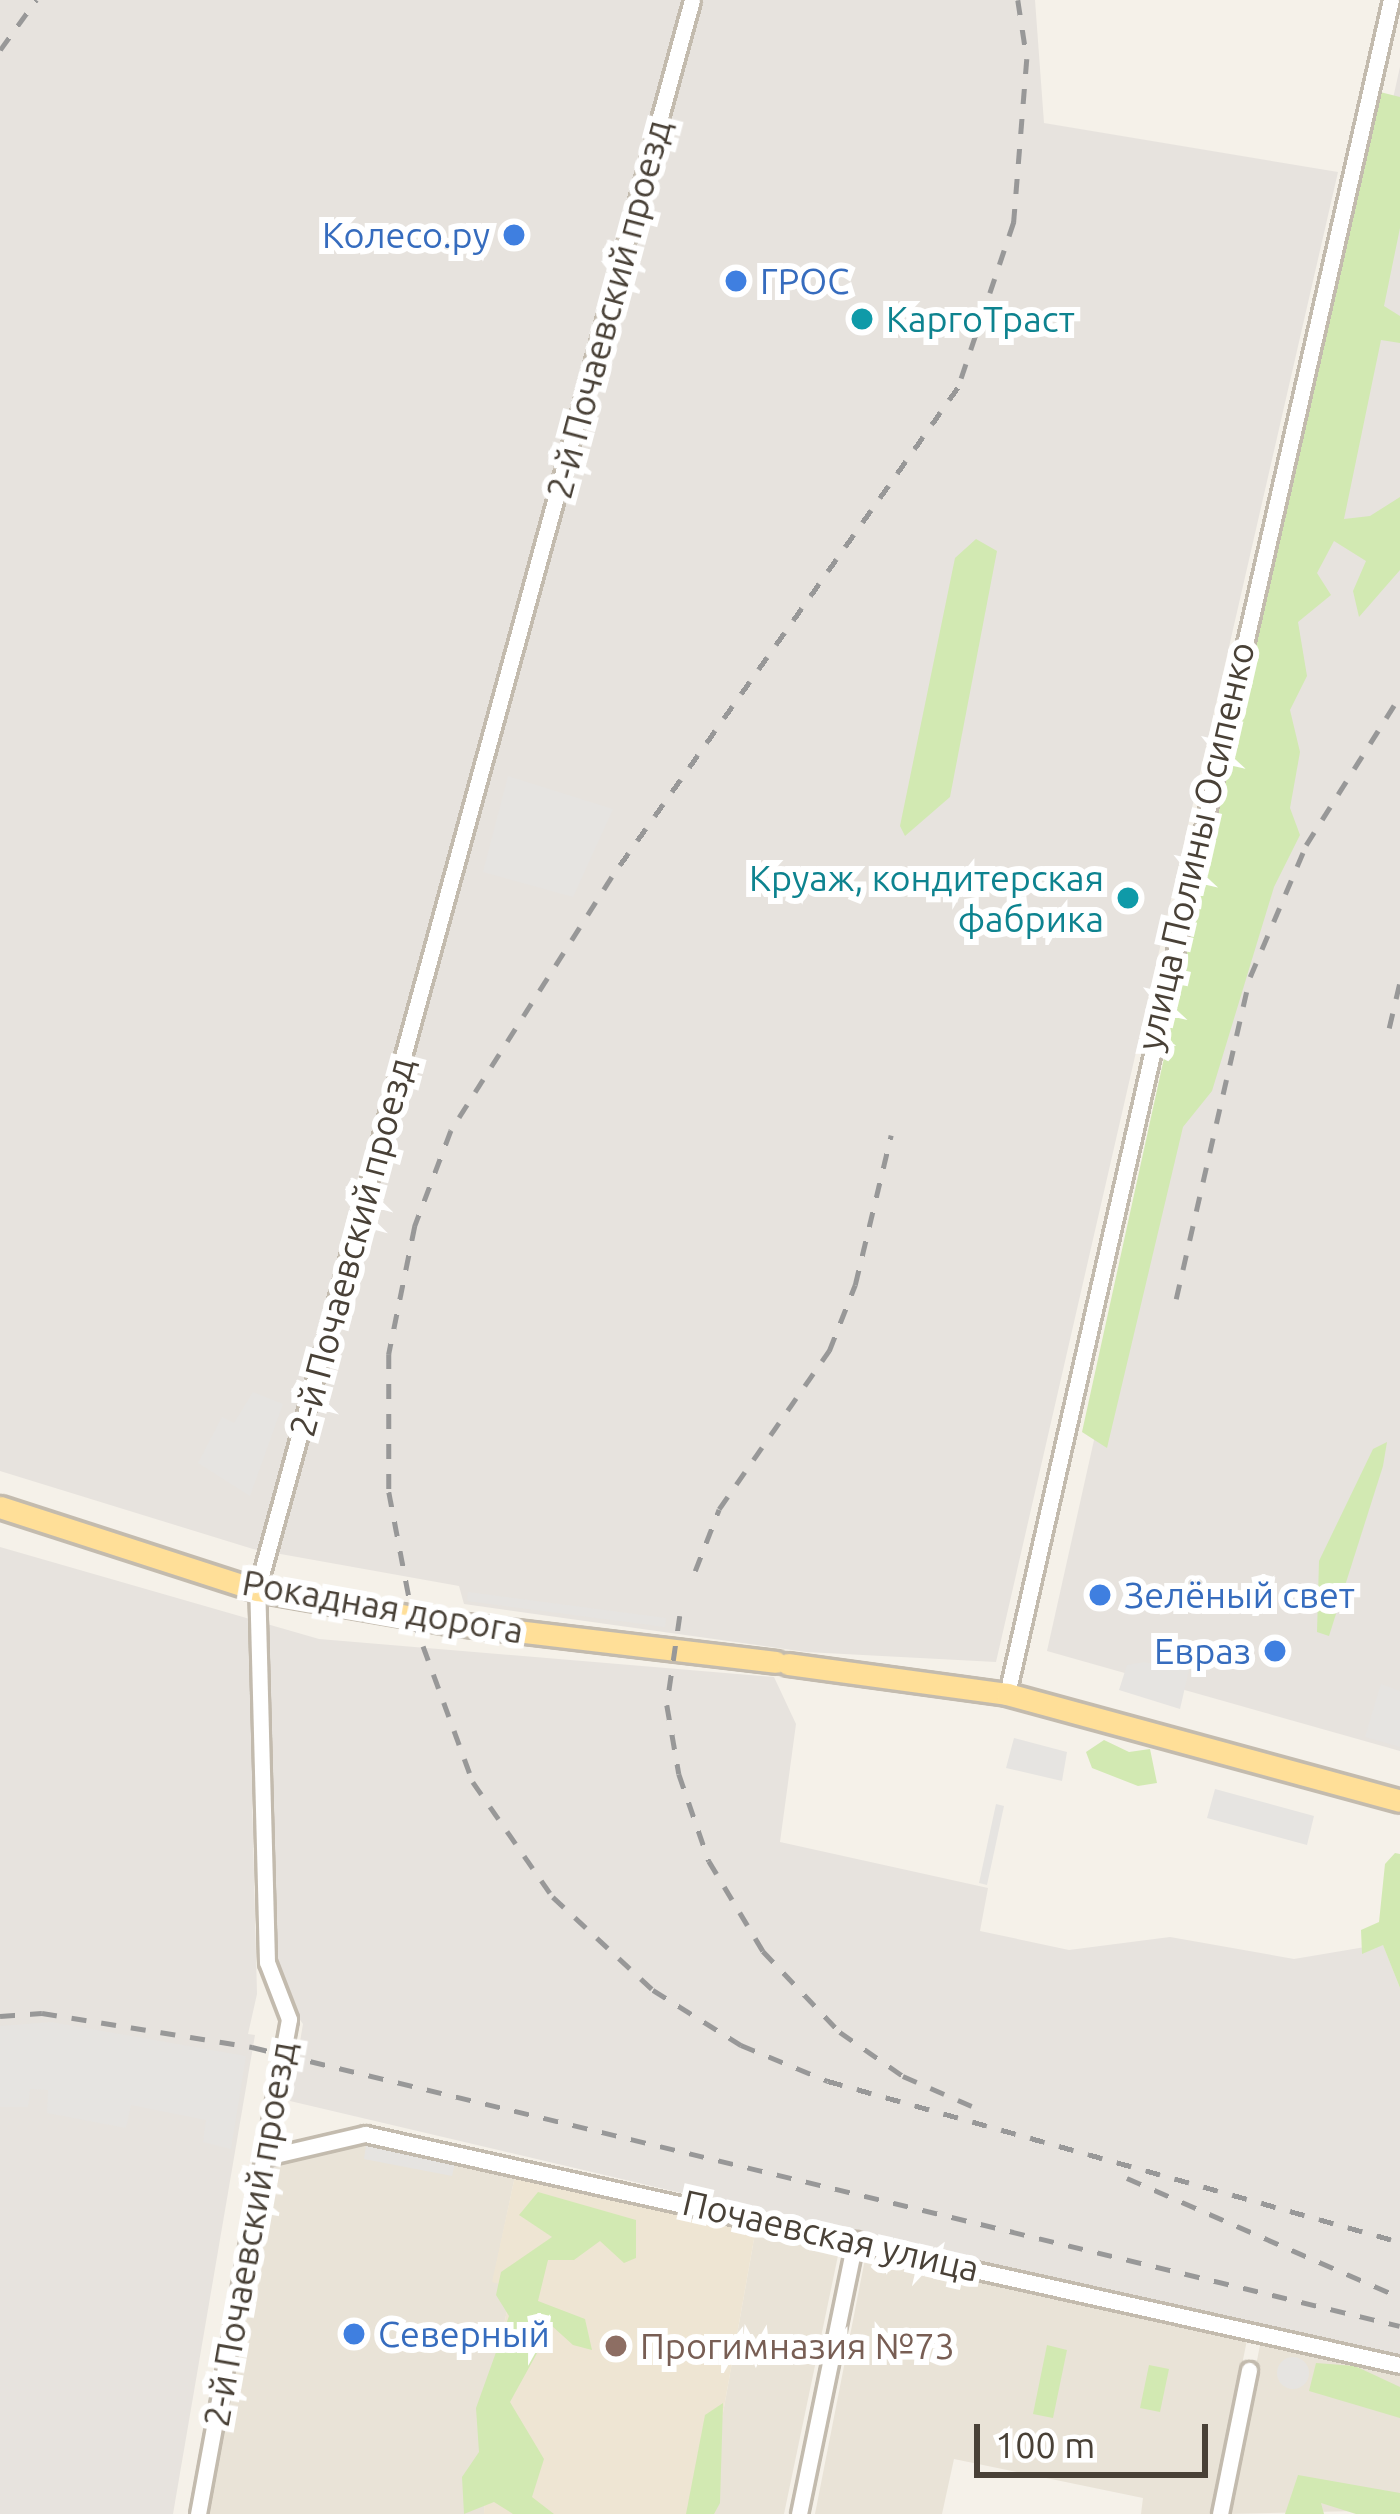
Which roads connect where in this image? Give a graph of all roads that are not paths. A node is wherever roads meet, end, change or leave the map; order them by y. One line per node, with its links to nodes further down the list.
1 (692, 0): 4 (street, 2-й Почаевский проезд)
2 (1391, 0): 5 (street, улица Полины Осипенко)
3 (0, 1507): 4 (main road, Рокадная дорога)
4 (257, 1590): 5 (main road, Рокадная дорога); 7 (street, 2-й Почаевский проезд)
5 (1007, 1694): 6 (main road, Рокадная дорога)
6 (1400, 1801)
7 (262, 2158): 8 (street, Почаевская улица); 11 (street, 2-й Почаевский проезд)
8 (855, 2240): 9 (street, Почаевская улица); 12 (street)
9 (1400, 2365)
10 (1249, 2370): 13 (street)
11 (198, 2514)
12 (799, 2514)
13 (1220, 2514)

